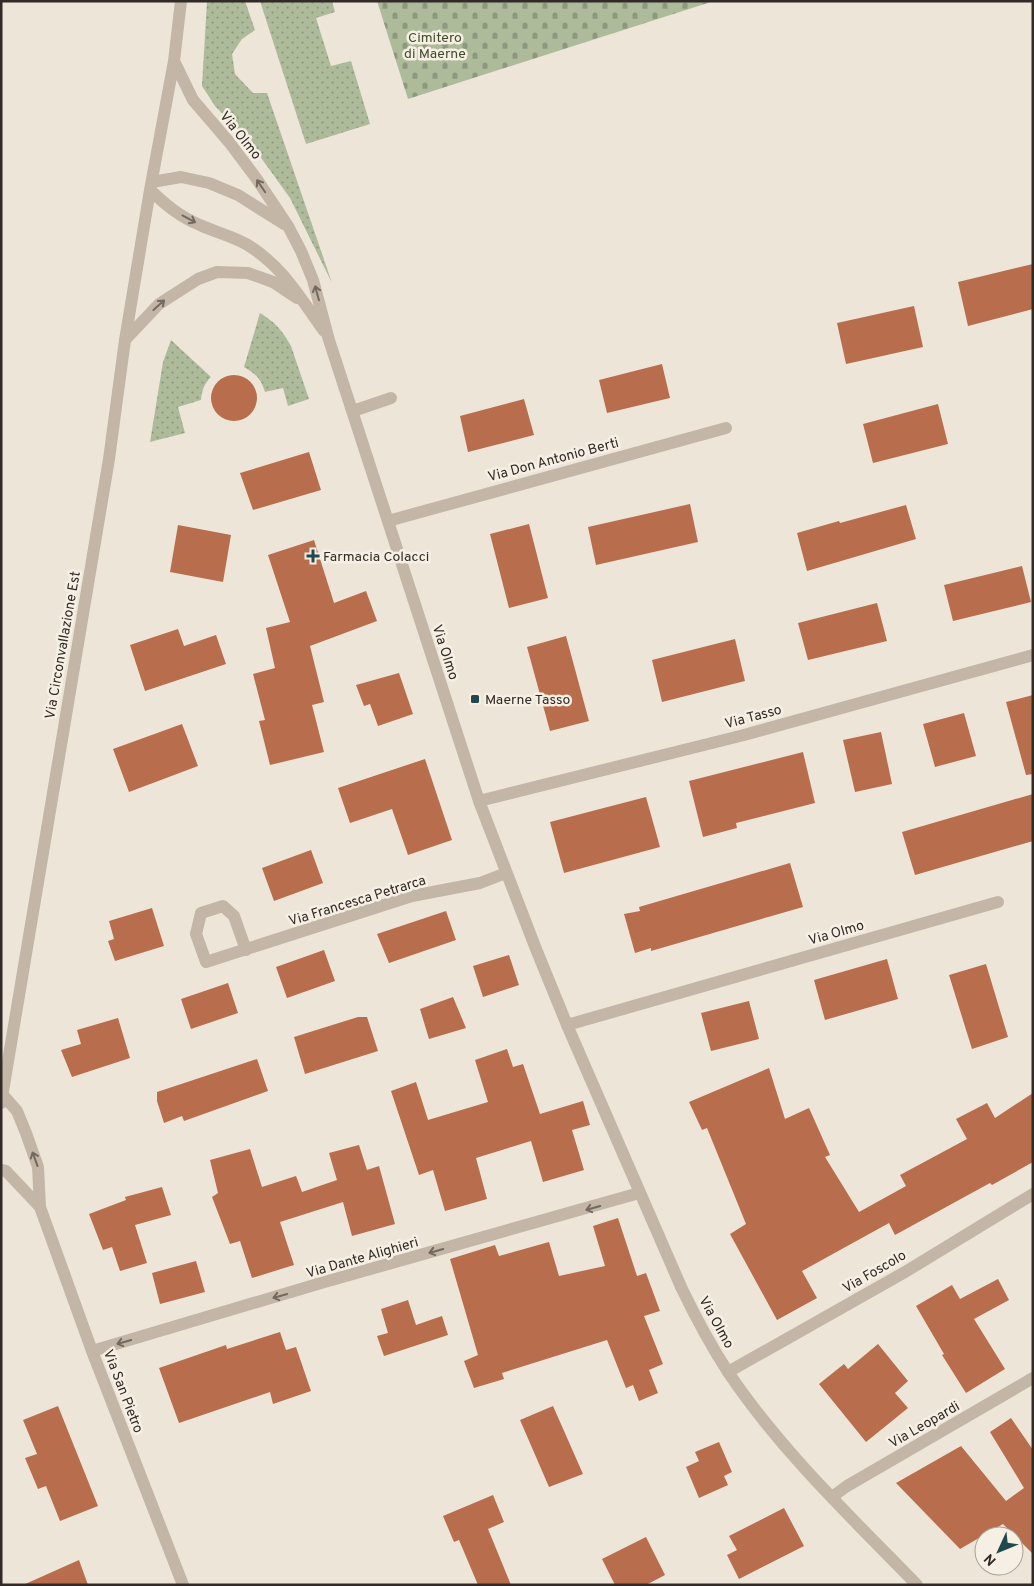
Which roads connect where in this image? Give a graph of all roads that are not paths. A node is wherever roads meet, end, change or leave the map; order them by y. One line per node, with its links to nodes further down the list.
1 (181, 1): 2 (street)
2 (174, 61): 3 (street); 4 (street, Via Olmo, one-way to 2)
3 (151, 186): 4 (street); 5 (street, Via Olmo, one-way to 5); 6 (street, Via Circonvallazione Est)
4 (288, 226): 7 (street, Via Olmo, one-way to 4)
5 (303, 302): 6 (street, Via Olmo, one-way to 5); 7 (street, Via Olmo)
6 (125, 340): 18 (street, Via Circonvallazione Est)
7 (329, 340): 9 (street, Via Olmo)
8 (391, 398): 9 (street)
9 (353, 411): 11 (street, Via Olmo)
10 (726, 428): 11 (street, Via Don Antonio Berti)
11 (388, 520): 13 (street, Via Olmo)
12 (1033, 655): 13 (street, Via Tasso)
13 (479, 801): 14 (street, Via Olmo)
14 (506, 874): 16 (street, Via Francesca Petrarca); 17 (street, Via Olmo)
15 (998, 902): 17 (street, Via Olmo)
16 (246, 950): 16 (street, Via Francesca Petrarca)
17 (567, 1025): 20 (street, Via Olmo)
18 (2, 1099): 22 (street, Via San Pietro, one-way to 18)
19 (1, 1170): 22 (street, Via San Pietro)
20 (640, 1194): 23 (street, Via Dante Alighieri, one-way to 23); 24 (street, Via Olmo)
21 (1033, 1194): 24 (street, Via Foscolo)
22 (40, 1207): 23 (street, Via San Pietro)
23 (92, 1351): 27 (street, Via San Pietro)
24 (728, 1372): 26 (street, Via Olmo)
25 (1033, 1378): 26 (street, Via Leopardi)
26 (832, 1497): 28 (street, Via Olmo)
27 (183, 1585)
28 (917, 1585)

